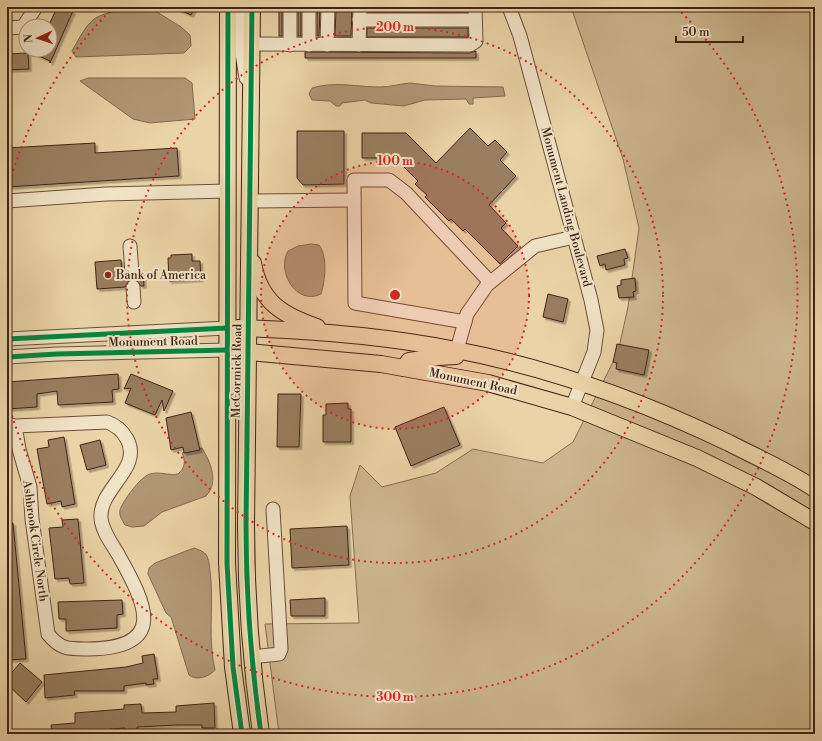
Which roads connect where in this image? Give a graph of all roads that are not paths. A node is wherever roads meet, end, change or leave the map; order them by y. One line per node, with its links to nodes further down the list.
1 (36, 7): 11 (street)
2 (228, 7): 18 (main road, McCormick Road)
3 (240, 7): 17 (street)
4 (252, 7): 12 (main road, McCormick Road)
5 (290, 7): 15 (street)
6 (309, 7): 16 (street)
7 (328, 7): 13 (street)
8 (509, 7): 22 (street, Monument Landing Boulevard)
9 (360, 13): 10 (street); 14 (street)
10 (475, 13): 14 (street)
11 (7, 28)
12 (252, 44): 15 (street); 17 (main road, McCormick Road)
13 (327, 44): 14 (street); 16 (street)
14 (359, 44)
15 (290, 45): 16 (street)
16 (309, 45)
17 (250, 102): 21 (main road, McCormick Road)
18 (228, 191): 20 (street); 30 (main road, McCormick Road)
19 (354, 200): 21 (street); 26 (street); 29 (street)
20 (7, 201)
21 (249, 201): 24 (main road, McCormick Road)
22 (574, 237): 26 (street); 40 (street, Monument Landing Boulevard)
23 (130, 246): 25 (street)
24 (249, 246): 31 (main road, McCormick Road); 32 (main road)
25 (132, 273)
26 (490, 282): 29 (street)
27 (133, 287): 28 (street)
28 (134, 302)
29 (465, 322): 35 (street)
30 (227, 328): 31 (main road, Monument Road); 33 (street, Monument Road); 34 (main road, McCormick Road)
31 (248, 328): 32 (main road, Monument Road); 36 (main road, McCormick Road)
32 (337, 334): 35 (main road, Monument Road)
33 (7, 339)
34 (227, 350): 36 (main road, Monument Road); 37 (street, Monument Road); 46 (main road, McCormick Road)
35 (457, 350): 38 (main road, Monument Road)
36 (247, 352): 39 (main road, Monument Road); 47 (main road, McCormick Road)
37 (7, 357)
38 (493, 358): 39 (main road); 40 (main road, Monument Road)
39 (404, 368): 41 (main road, Monument Road)
40 (581, 382): 41 (street, Monument Landing Boulevard); 43 (main road, Monument Road)
41 (572, 407): 45 (main road, Monument Road)
42 (11, 425): 42 (street, Ashbrook Circle North)
43 (815, 489)
44 (273, 509): 47 (street)
45 (815, 522)
46 (227, 555): 47 (main road); 48 (main road, McCormick Road)
47 (251, 657): 51 (main road, McCormick Road)
48 (233, 667): 49 (main road, McCormick Road); 50 (main road)
49 (242, 734)
50 (254, 734)
51 (261, 734)

